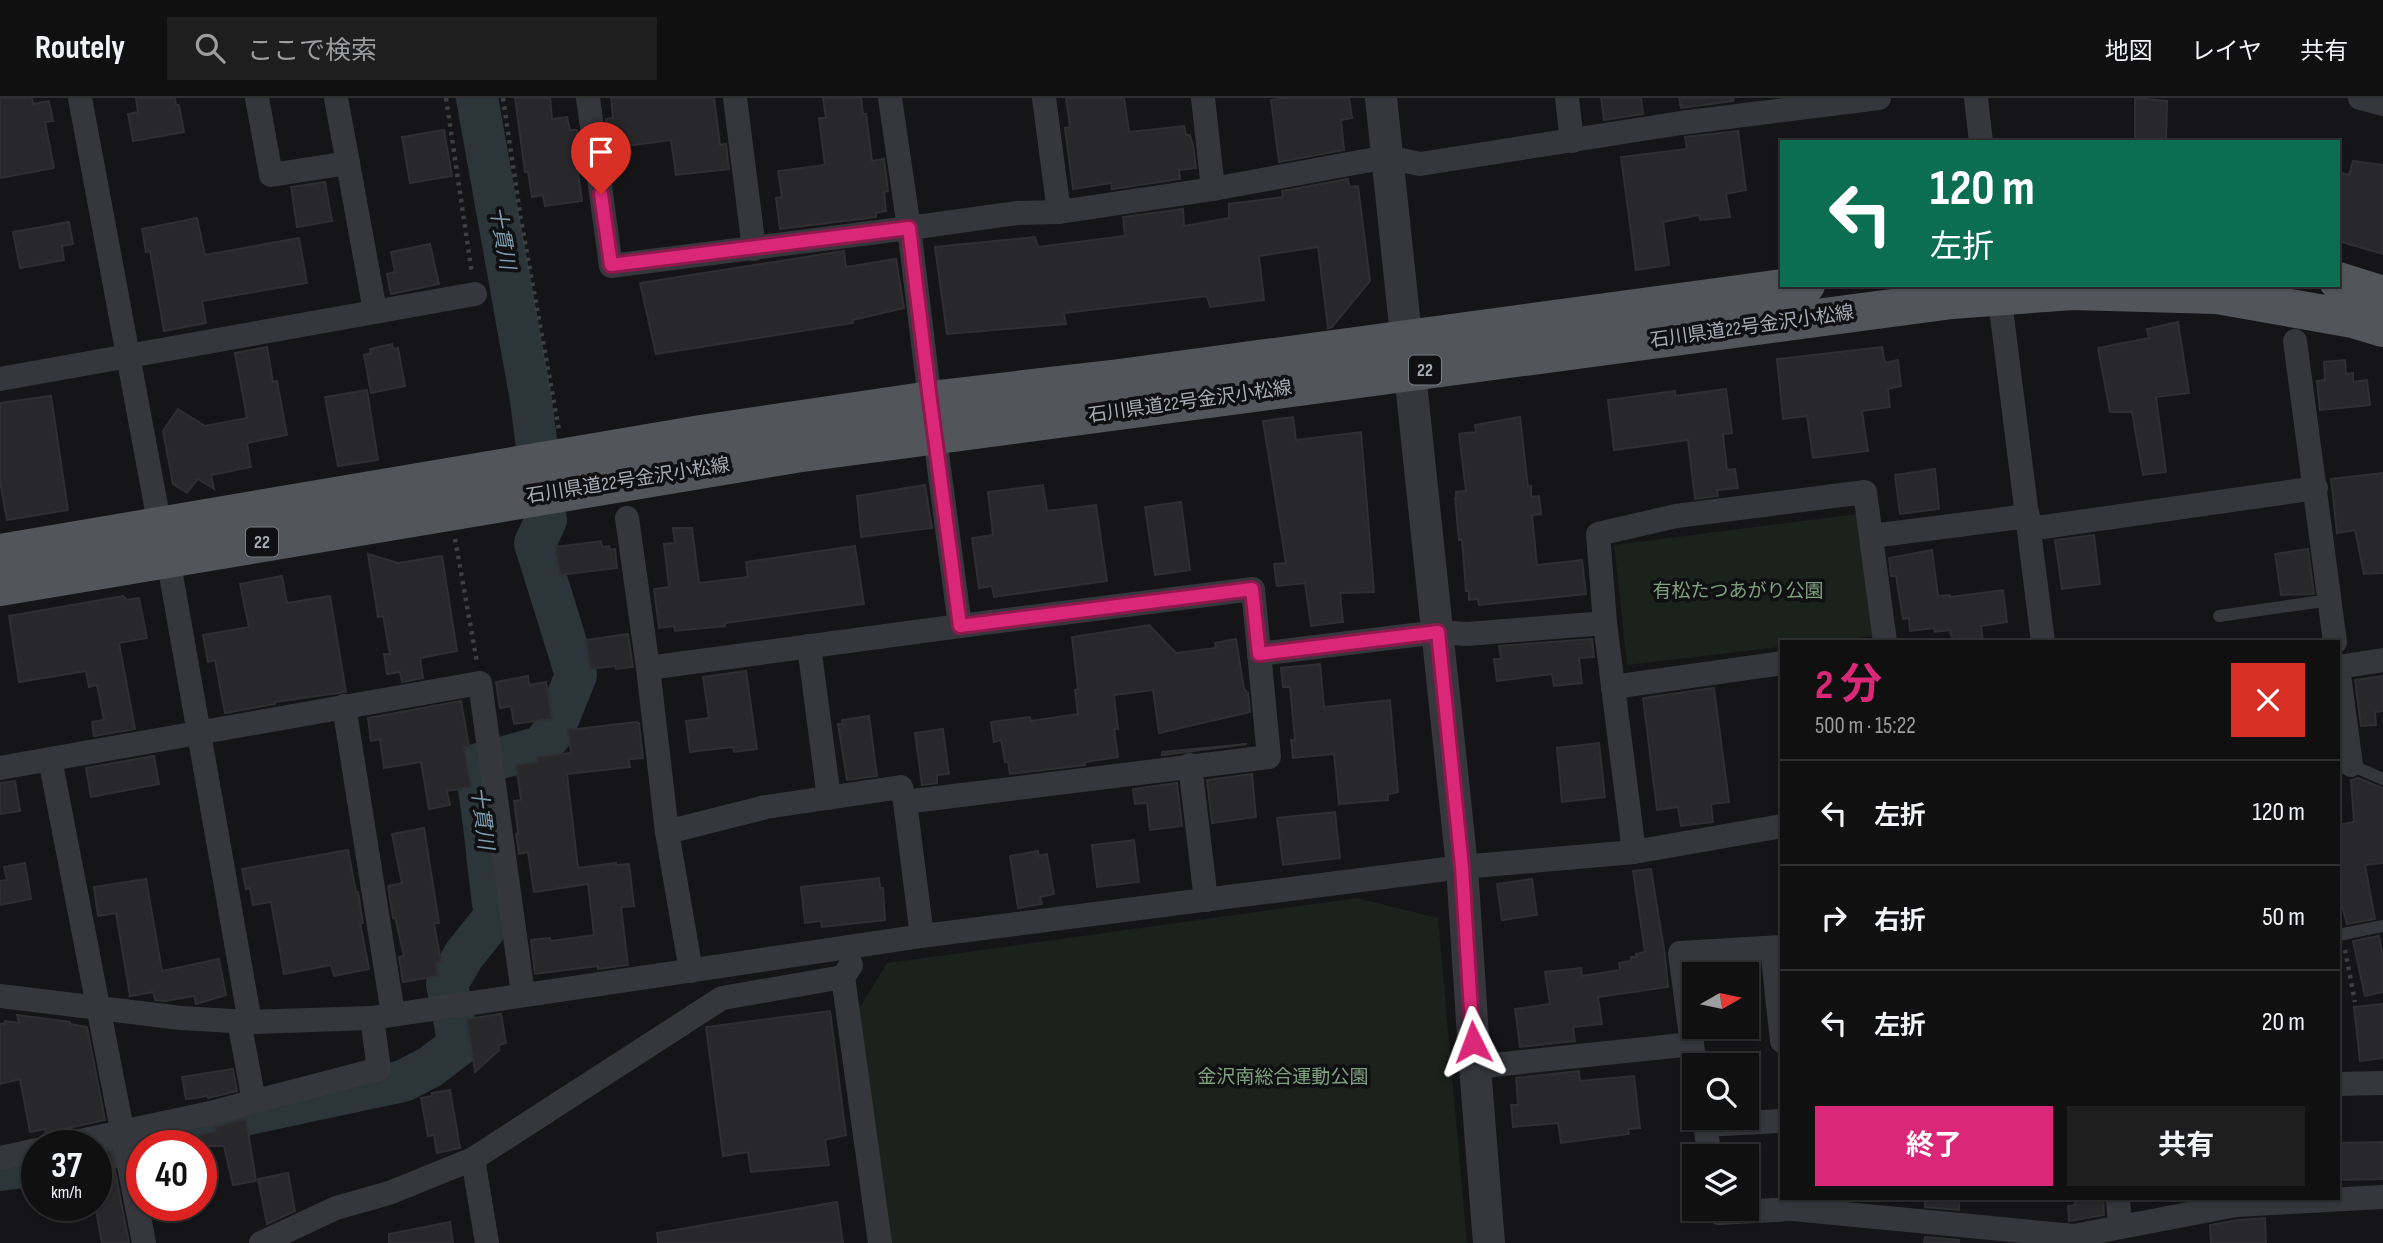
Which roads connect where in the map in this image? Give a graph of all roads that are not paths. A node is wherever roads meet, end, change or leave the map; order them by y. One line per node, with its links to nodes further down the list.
1 (80, 98): 32 (street)
2 (257, 98): 18 (street)
3 (335, 98): 18 (street)
4 (588, 98): 22 (street)
5 (735, 98): 22 (street)
6 (890, 98): 21 (street)
7 (1044, 98): 20 (street)
8 (1203, 98): 19 (street)
9 (1381, 98): 17 (street)
10 (1567, 98): 16 (street)
11 (1879, 98): 16 (street)
12 (1976, 98): 15 (street)
13 (2360, 98): 14 (street)
14 (2383, 104)
15 (1981, 140)
16 (1572, 141): 17 (street)
17 (1387, 157): 19 (street); 31 (street)
18 (348, 163): 28 (street)
19 (1213, 189): 20 (street)
20 (1059, 212): 21 (street)
21 (909, 228): 22 (street); 34 (street)
22 (754, 249)
23 (2340, 282): 27 (main road)
24 (1795, 287): 31 (main road, 石川県道22号金沢小松線 / 22)
25 (1998, 291): 29 (main road, 石川県道22号金沢小松線 / 22); 31 (main road, 石川県道22号金沢小松線 / 22); 37 (street)
26 (475, 293): 28 (street)
27 (2383, 295)
28 (374, 311): 32 (street)
29 (2383, 328)
30 (2295, 341): 35 (street)
31 (1408, 355): 34 (main road, 石川県道22号金沢小松線 / 22); 46 (street)
32 (129, 356): 33 (street); 39 (street)
33 (0, 379)
34 (932, 418): 39 (main road, 石川県道22号金沢小松線 / 22); 45 (street)
35 (2316, 488): 37 (street); 42 (street)
36 (627, 518): 55 (street)
37 (2029, 522): 38 (street); 48 (street)
38 (1872, 536): 44 (street); 47 (street)
39 (164, 542): 40 (main road, 石川県道22号金沢小松線 / 22); 41 (main road, 石川県道22号金沢小松線 / 22); 59 (street)
40 (0, 553)
41 (0, 587)
42 (2330, 600): 43 (lane); 49 (street)
43 (2219, 616)
44 (1605, 623): 46 (street); 56 (street)
45 (960, 626): 50 (street); 51 (street)
46 (1438, 632): 51 (street); 70 (street)
47 (1885, 640)
48 (2043, 640)
49 (2335, 640)
50 (809, 646): 55 (street); 65 (street)
51 (1259, 654): 61 (street)
52 (2383, 660): 54 (street)
53 (1780, 663): 56 (street)
54 (2340, 667)
55 (648, 668): 68 (street)
56 (1613, 687): 69 (street)
57 (2340, 695): 62 (street)
58 (344, 706): 59 (street); 80 (street); 85 (street)
59 (199, 732): 60 (street); 86 (street)
60 (50, 759): 63 (street); 84 (street)
61 (1191, 765): 66 (street); 71 (street)
62 (2345, 765): 64 (lane)
63 (0, 768)
64 (2383, 779)
65 (829, 798): 66 (street); 68 (street)
66 (905, 802): 74 (street)
67 (1780, 826): 69 (street)
68 (667, 832): 78 (street)
69 (1634, 852): 70 (street)
70 (1462, 867): 71 (street); 89 (street)
71 (1206, 900): 74 (street)
72 (2383, 926): 73 (lane)
73 (2340, 934)
74 (922, 936): 75 (street)
75 (864, 945): 77 (street); 79 (street)
76 (1777, 948): 83 (street); 87 (street)
77 (718, 967): 78 (street); 82 (street)
78 (691, 971): 80 (street)
79 (844, 977): 82 (street); 109 (street)
80 (523, 994): 85 (street)
81 (0, 996): 84 (street)
82 (722, 998): 99 (street)
83 (1780, 1004)
84 (99, 1008): 86 (street); 95 (street)
85 (383, 1016): 86 (street); 92 (street)
86 (245, 1022): 92 (street)
87 (1694, 1053)
88 (1682, 1056): 89 (street)
89 (1475, 1067): 110 (street)
90 (2383, 1083): 91 (street)
91 (2340, 1084)
92 (254, 1101): 95 (street)
93 (1759, 1121): 94 (street)
94 (1780, 1121)
95 (125, 1140): 96 (street); 106 (street)
96 (112, 1141)
97 (21, 1153): 98 (street)
98 (0, 1158)
99 (473, 1159): 107 (street); 108 (street)
100 (2383, 1197): 101 (street)
101 (2340, 1199)
102 (2118, 1200): 105 (street)
103 (2328, 1200): 105 (street)
104 (1759, 1211): 105 (street)
105 (2120, 1227)
106 (144, 1243)
107 (261, 1243)
108 (486, 1243)
109 (880, 1243)
110 (1489, 1243)

